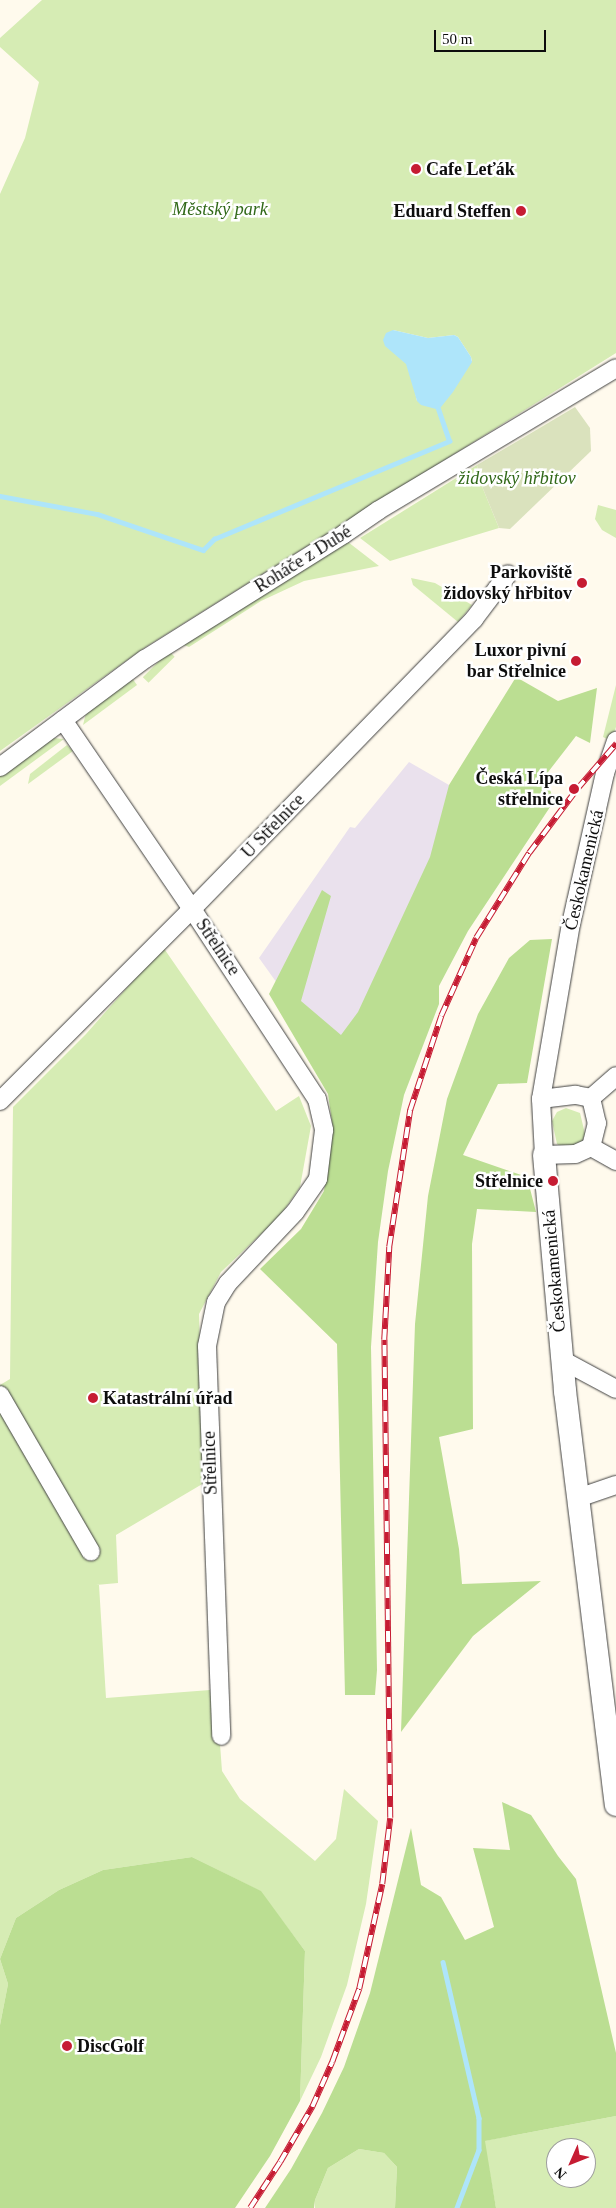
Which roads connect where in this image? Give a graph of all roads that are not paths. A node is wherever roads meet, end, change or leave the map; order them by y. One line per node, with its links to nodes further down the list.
1 (616, 368): 3 (street, Roháče z Dubé)
2 (508, 574): 6 (street, U Střelnice)
3 (63, 720): 5 (street, Roháče z Dubé); 6 (street)
4 (616, 741): 9 (street, Českokamenická)
5 (0, 767)
6 (192, 909): 10 (street, Střelnice); 20 (street, Střelnice)
7 (616, 1076): 8 (street)
8 (591, 1098): 9 (street); 11 (street)
9 (541, 1099): 12 (street, Českokamenická)
10 (0, 1101)
11 (591, 1147): 12 (street); 13 (street)
12 (544, 1155): 14 (street, Českokamenická)
13 (616, 1161)
14 (562, 1360): 15 (street); 18 (street, Českokamenická)
15 (616, 1389)
16 (0, 1395): 19 (street)
17 (616, 1485): 18 (street)
18 (578, 1498): 21 (street, Českokamenická)
19 (91, 1552)
20 (221, 1736)
21 (616, 1805)

